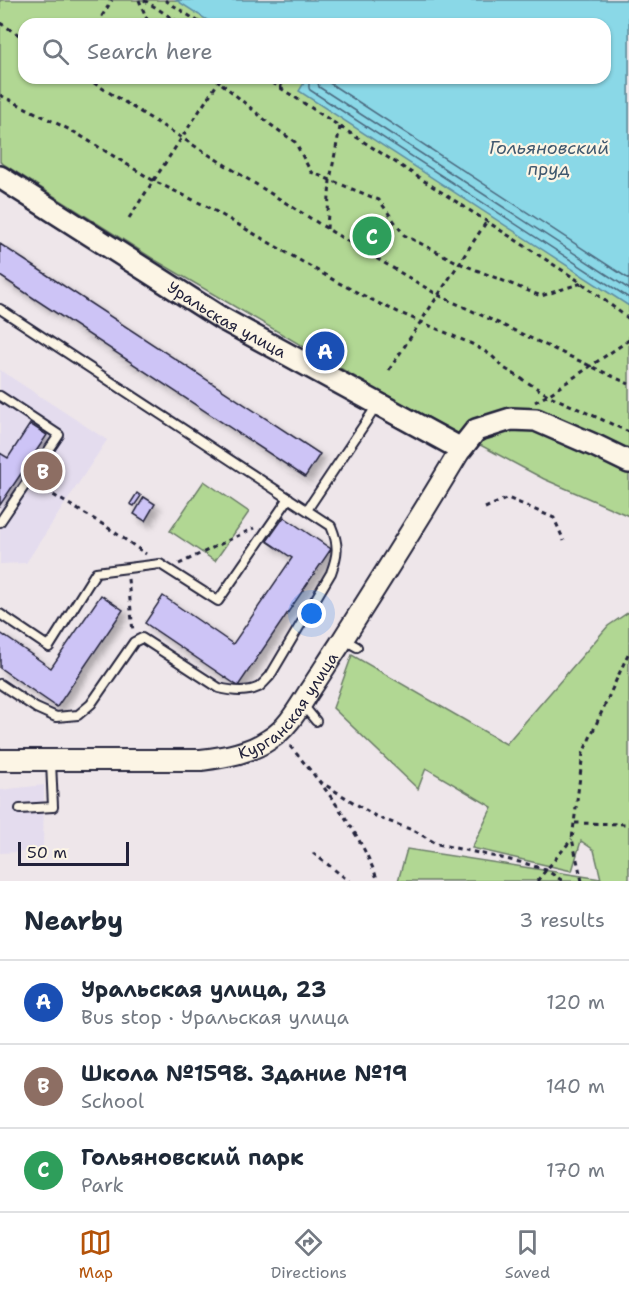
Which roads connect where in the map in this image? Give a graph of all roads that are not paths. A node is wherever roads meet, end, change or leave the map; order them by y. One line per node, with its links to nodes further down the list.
1 (0, 177): 4 (main road, Уральская улица)
2 (0, 309): 7 (lane)
3 (0, 396): 9 (lane)
4 (378, 404): 5 (main road, Уральская улица); 8 (lane)
5 (461, 449): 6 (main road); 12 (street, Курганская улица)
6 (629, 462)
7 (289, 498): 8 (lane); 10 (lane)
8 (307, 510): 11 (lane)
9 (0, 522)
10 (0, 614)
11 (0, 684)
12 (302, 704): 13 (lane); 15 (street, Курганская улица)
13 (316, 721)
14 (0, 760): 15 (street, Курганская улица)
15 (51, 760): 16 (lane)
16 (20, 809)

